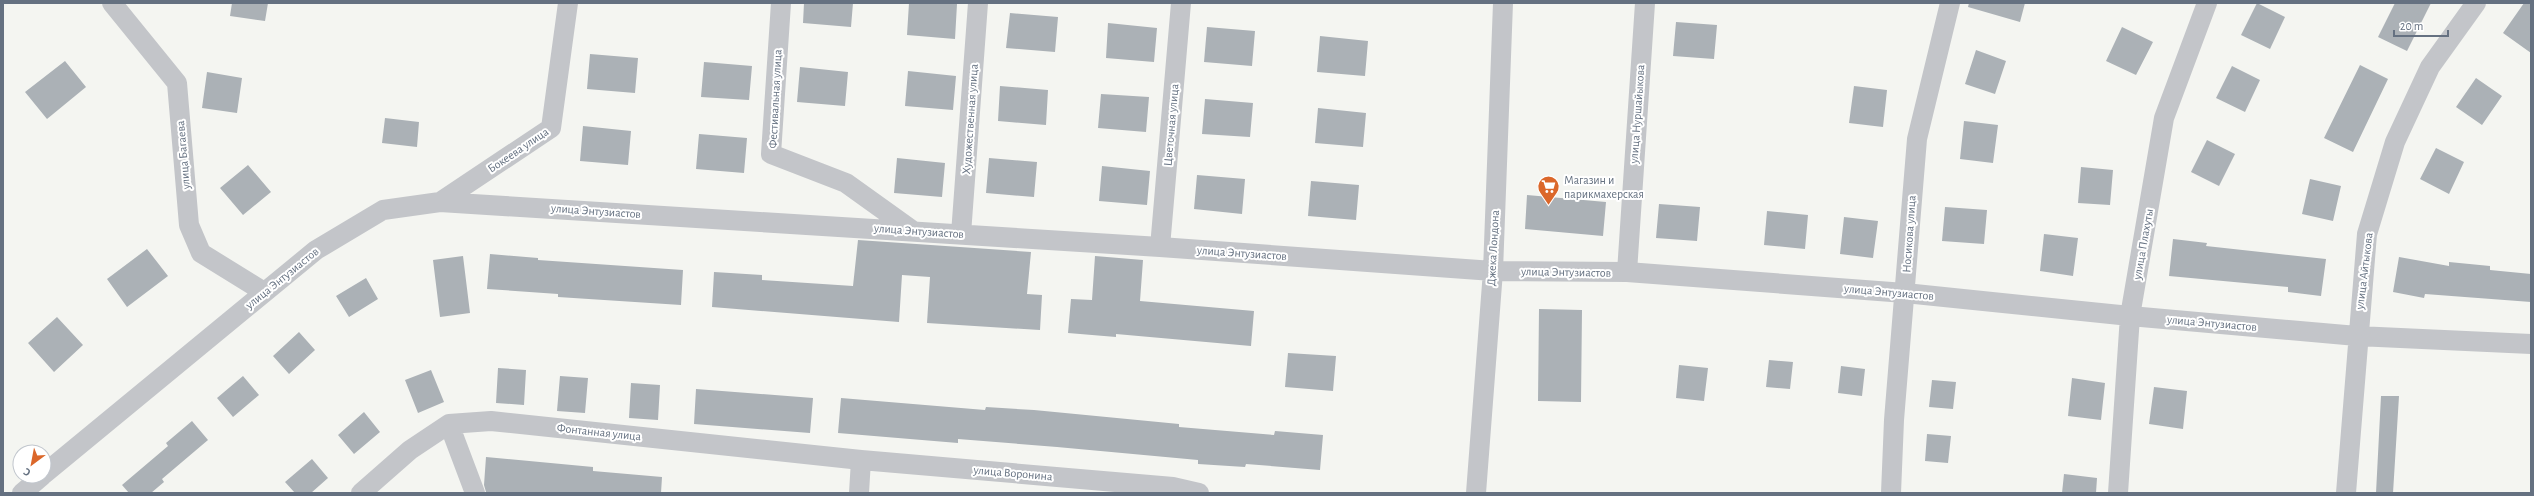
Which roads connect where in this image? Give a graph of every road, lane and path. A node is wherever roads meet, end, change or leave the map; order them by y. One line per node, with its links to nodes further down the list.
1 (112, 3): 17 (street, улица Багаева)
2 (568, 3): 11 (street, Бокеева улица)
3 (781, 3): 12 (street, Фестивальная улица)
4 (978, 3): 13 (street, Художественная улица)
5 (1181, 3): 14 (street, Цветочная улица)
6 (1503, 3): 15 (street, Джека Лондона)
7 (1645, 3): 16 (street, улица Нуршайыкова)
8 (1950, 3): 18 (street, Носикова улица)
9 (2208, 3): 19 (street, улица Плахуты)
10 (2476, 3): 20 (street, улица Айтыкова)
11 (440, 202): 12 (street, улица Энтузиастов); 17 (street, улица Энтузиастов)
12 (913, 231): 13 (street, улица Энтузиастов)
13 (961, 234): 14 (street, улица Энтузиастов)
14 (1160, 247): 15 (street, улица Энтузиастов)
15 (1493, 271): 16 (street, улица Энтузиастов); 31 (street, Джека Лондона)
16 (1627, 272): 18 (street, улица Энтузиастов)
17 (264, 292): 24 (street, улица Энтузиастов)
18 (1905, 293): 19 (street, улица Энтузиастов); 32 (street, Носикова улица)
19 (2130, 316): 20 (street, улица Энтузиастов); 33 (street, улица Плахуты)
20 (2357, 336): 21 (street, улица Энтузиастов); 34 (street, улица Айтыкова)
21 (2531, 344)
22 (449, 424): 23 (street, Фонтанная улица); 27 (street, Фонтанная улица); 28 (street)
23 (860, 460): 29 (street); 30 (street, улица Воронина)
24 (52, 468)
25 (32, 484): 26 (street, улица Энтузиастов)
26 (23, 492)
27 (361, 493)
28 (475, 493)
29 (859, 493)
30 (1199, 493)
31 (1476, 493)
32 (1891, 493)
33 (2118, 493)
34 (2346, 493)

